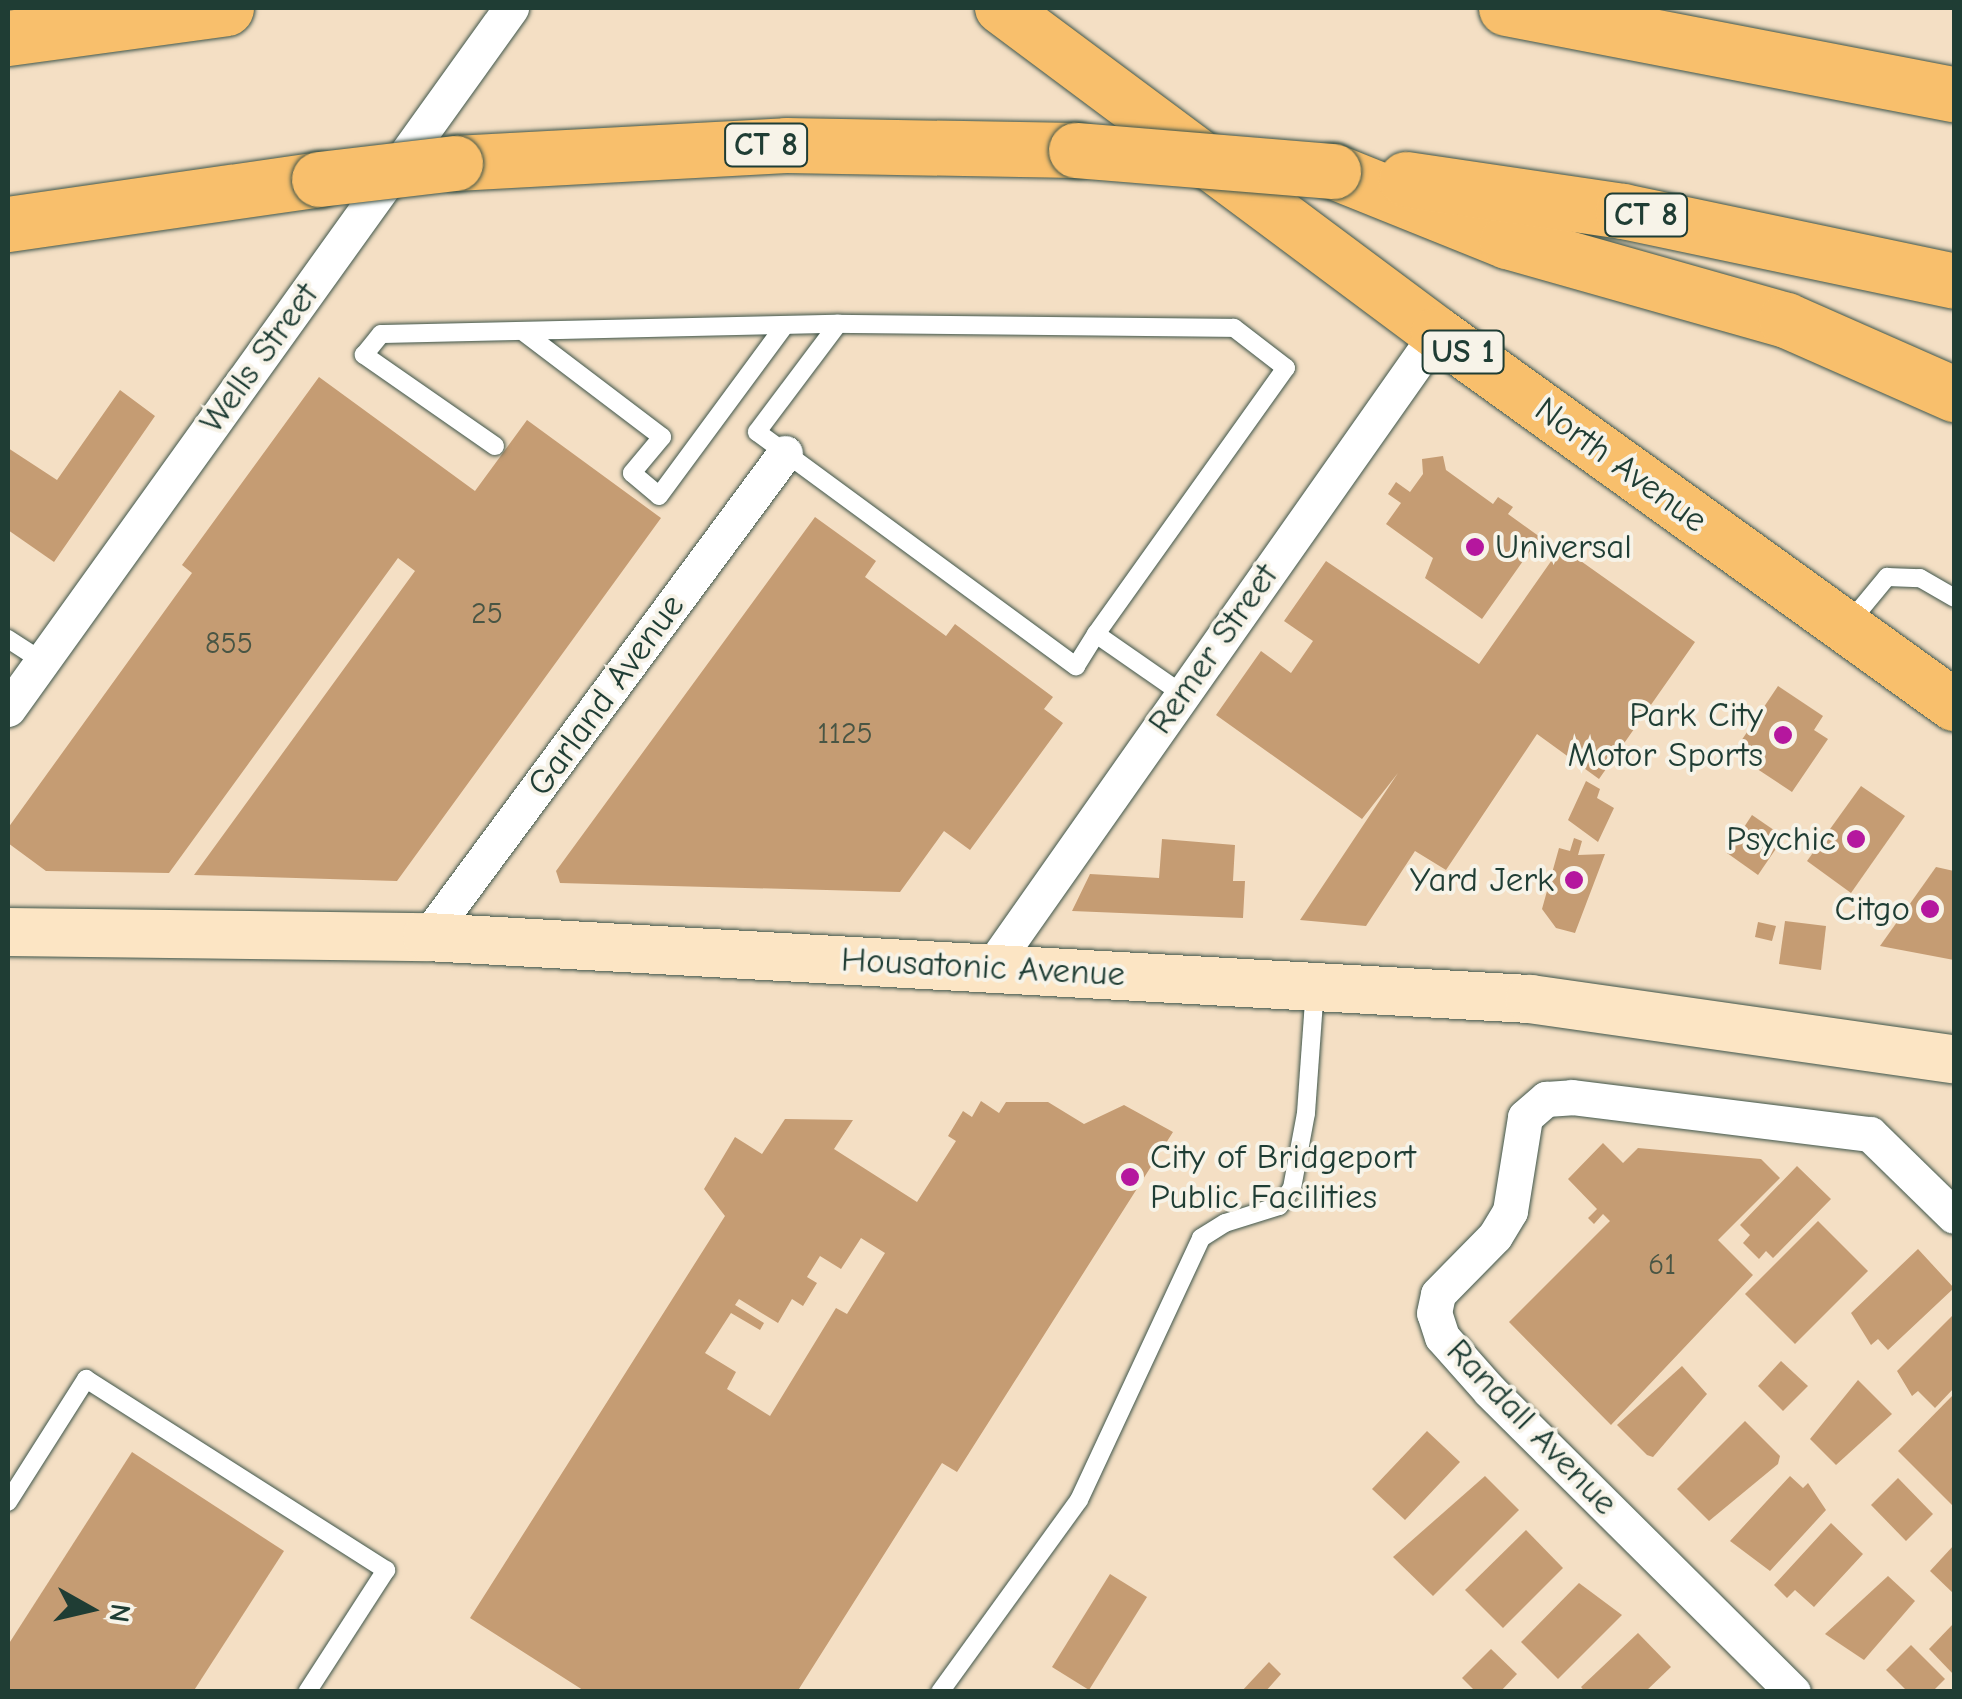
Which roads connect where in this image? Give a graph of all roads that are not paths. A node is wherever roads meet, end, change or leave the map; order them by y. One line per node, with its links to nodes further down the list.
1 (226, 8): 5 (highway)
2 (511, 8): 21 (street, Wells Street)
3 (1001, 8): 13 (main road, North Avenue / US 1)
4 (1506, 8): 6 (highway)
5 (8, 35)
6 (1954, 94)
7 (1333, 171): 8 (highway, CT 8, bridge); 9 (highway, CT 8); 14 (highway)
8 (8, 224)
9 (1954, 281)
10 (838, 324): 11 (lane); 16 (lane); 19 (lane)
11 (785, 325): 12 (lane); 12 (lane)
12 (525, 333): 15 (lane)
13 (1437, 333): 18 (main road, North Avenue / US 1); 22 (street, Remer Street)
14 (1954, 394)
15 (496, 446)
16 (785, 453): 19 (lane); 26 (street, Garland Avenue)
17 (1954, 598): 18 (lane)
18 (1846, 627): 23 (main road, North Avenue / US 1)
19 (1096, 634): 22 (lane)
20 (8, 640): 21 (lane)
21 (42, 661): 24 (street, Wells Street)
22 (1181, 693): 27 (street, Remer Street)
23 (1954, 705)
24 (8, 709)
25 (8, 932): 26 (main road, Housatonic Avenue)
26 (427, 937): 27 (main road, Housatonic Avenue)
27 (992, 966): 28 (main road, Housatonic Avenue)
28 (1315, 986): 29 (main road, Housatonic Avenue); 33 (lane)
29 (1952, 1053)
30 (1954, 1216): 34 (street, Randall Avenue)
31 (8, 1502): 32 (lane)
32 (307, 1692)
33 (940, 1692)
34 (1793, 1692)

